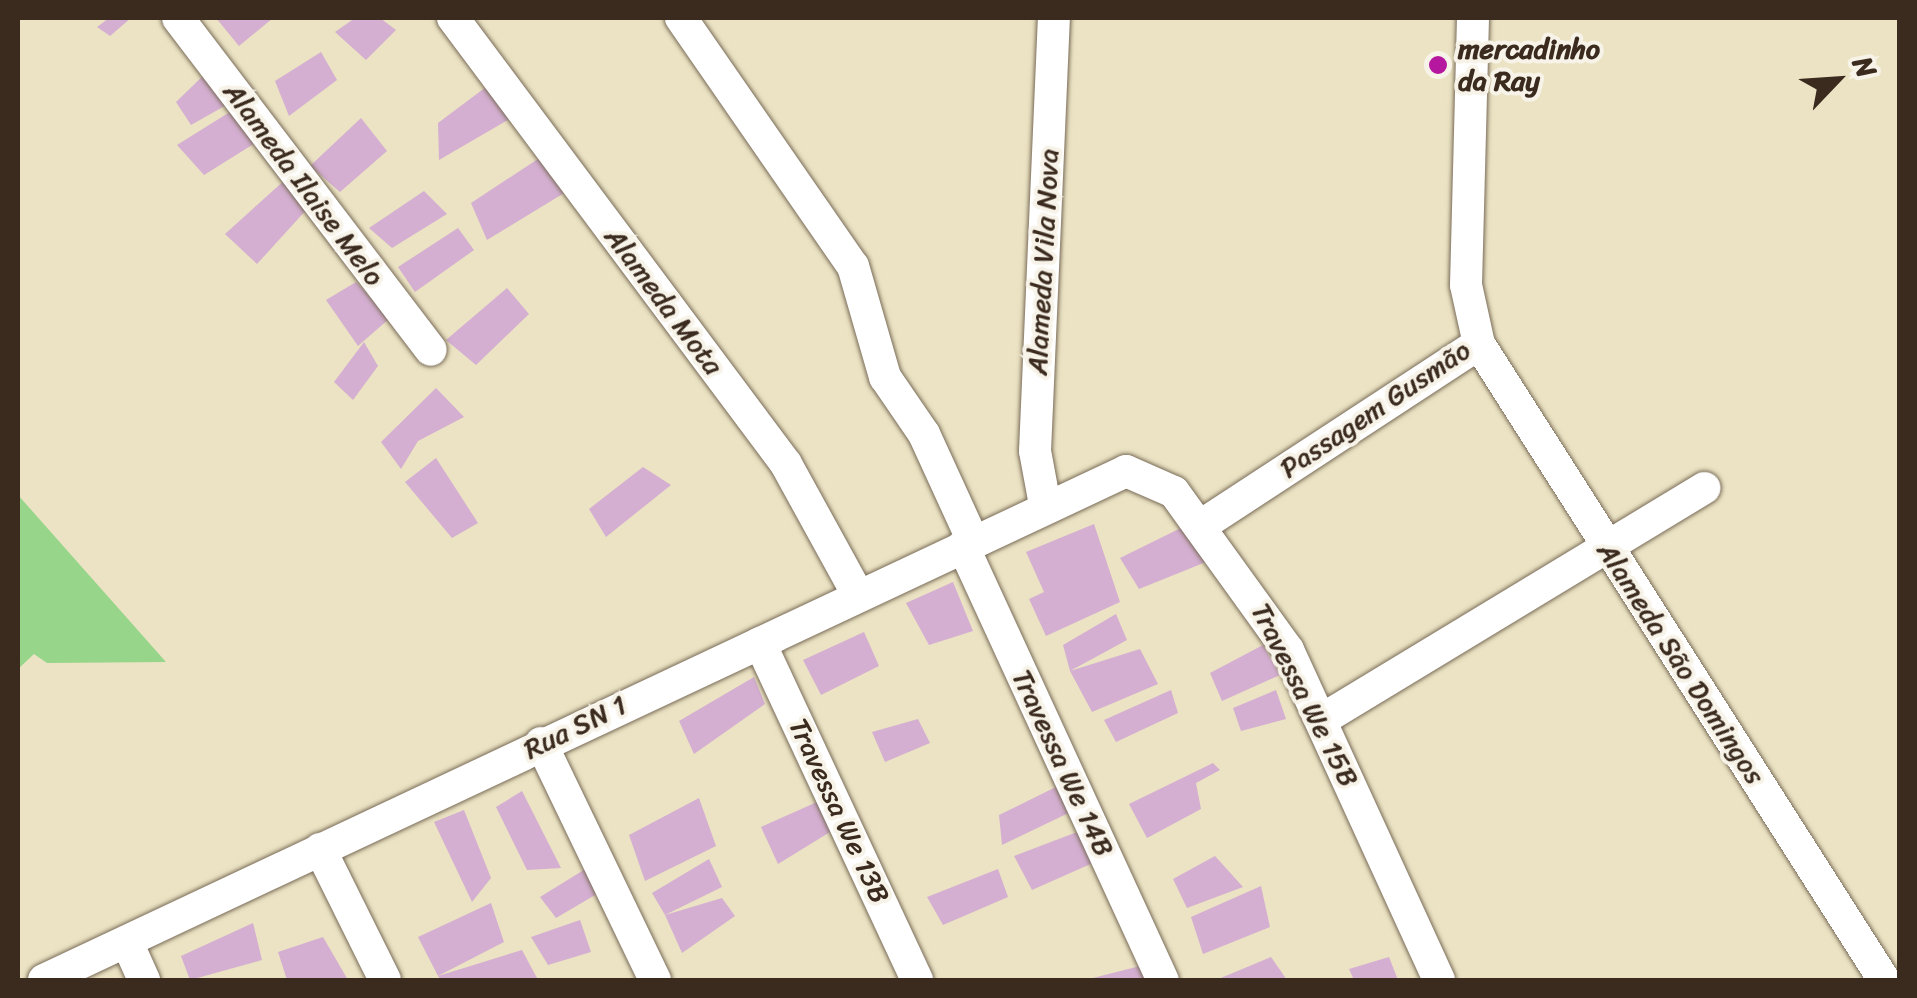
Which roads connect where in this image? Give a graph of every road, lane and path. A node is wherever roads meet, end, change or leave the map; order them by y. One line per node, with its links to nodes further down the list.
1 (178, 18): 7 (street, Alameda Ilaise Melo)
2 (453, 18): 14 (street, Alameda Mota)
3 (680, 18): 12 (street, Travessa We 14B)
4 (1054, 18): 10 (street, Alameda Vila Nova)
5 (1473, 18): 6 (street, Passagem Gusmão)
6 (1479, 344): 11 (street, Passagem Gusmão); 13 (street, Alameda São Domingos)
7 (430, 350)
8 (1107, 475): 10 (street, Rua SN 1); 11 (street, Travessa We 15B)
9 (1704, 488): 13 (street)
10 (1045, 505): 12 (street, Rua SN 1)
11 (1202, 525): 16 (street, Travessa We 15B)
12 (968, 544): 14 (street, Rua SN 1); 25 (street, Travessa We 14B)
13 (1608, 548): 16 (street); 27 (street, Alameda São Domingos)
14 (858, 595): 15 (street, Rua SN 1)
15 (760, 642): 17 (street, Rua SN 1); 24 (street, Travessa We 13B)
16 (1323, 719): 26 (street, Travessa We 15B)
17 (541, 743): 18 (street, Rua SN 1); 23 (street)
18 (320, 849): 19 (street, Rua SN 1); 22 (street)
19 (126, 942): 20 (street, Rua SN 1); 21 (street)
20 (44, 980)
21 (144, 980)
22 (385, 980)
23 (655, 980)
24 (917, 980)
25 (1163, 980)
26 (1439, 980)
27 (1884, 980)

